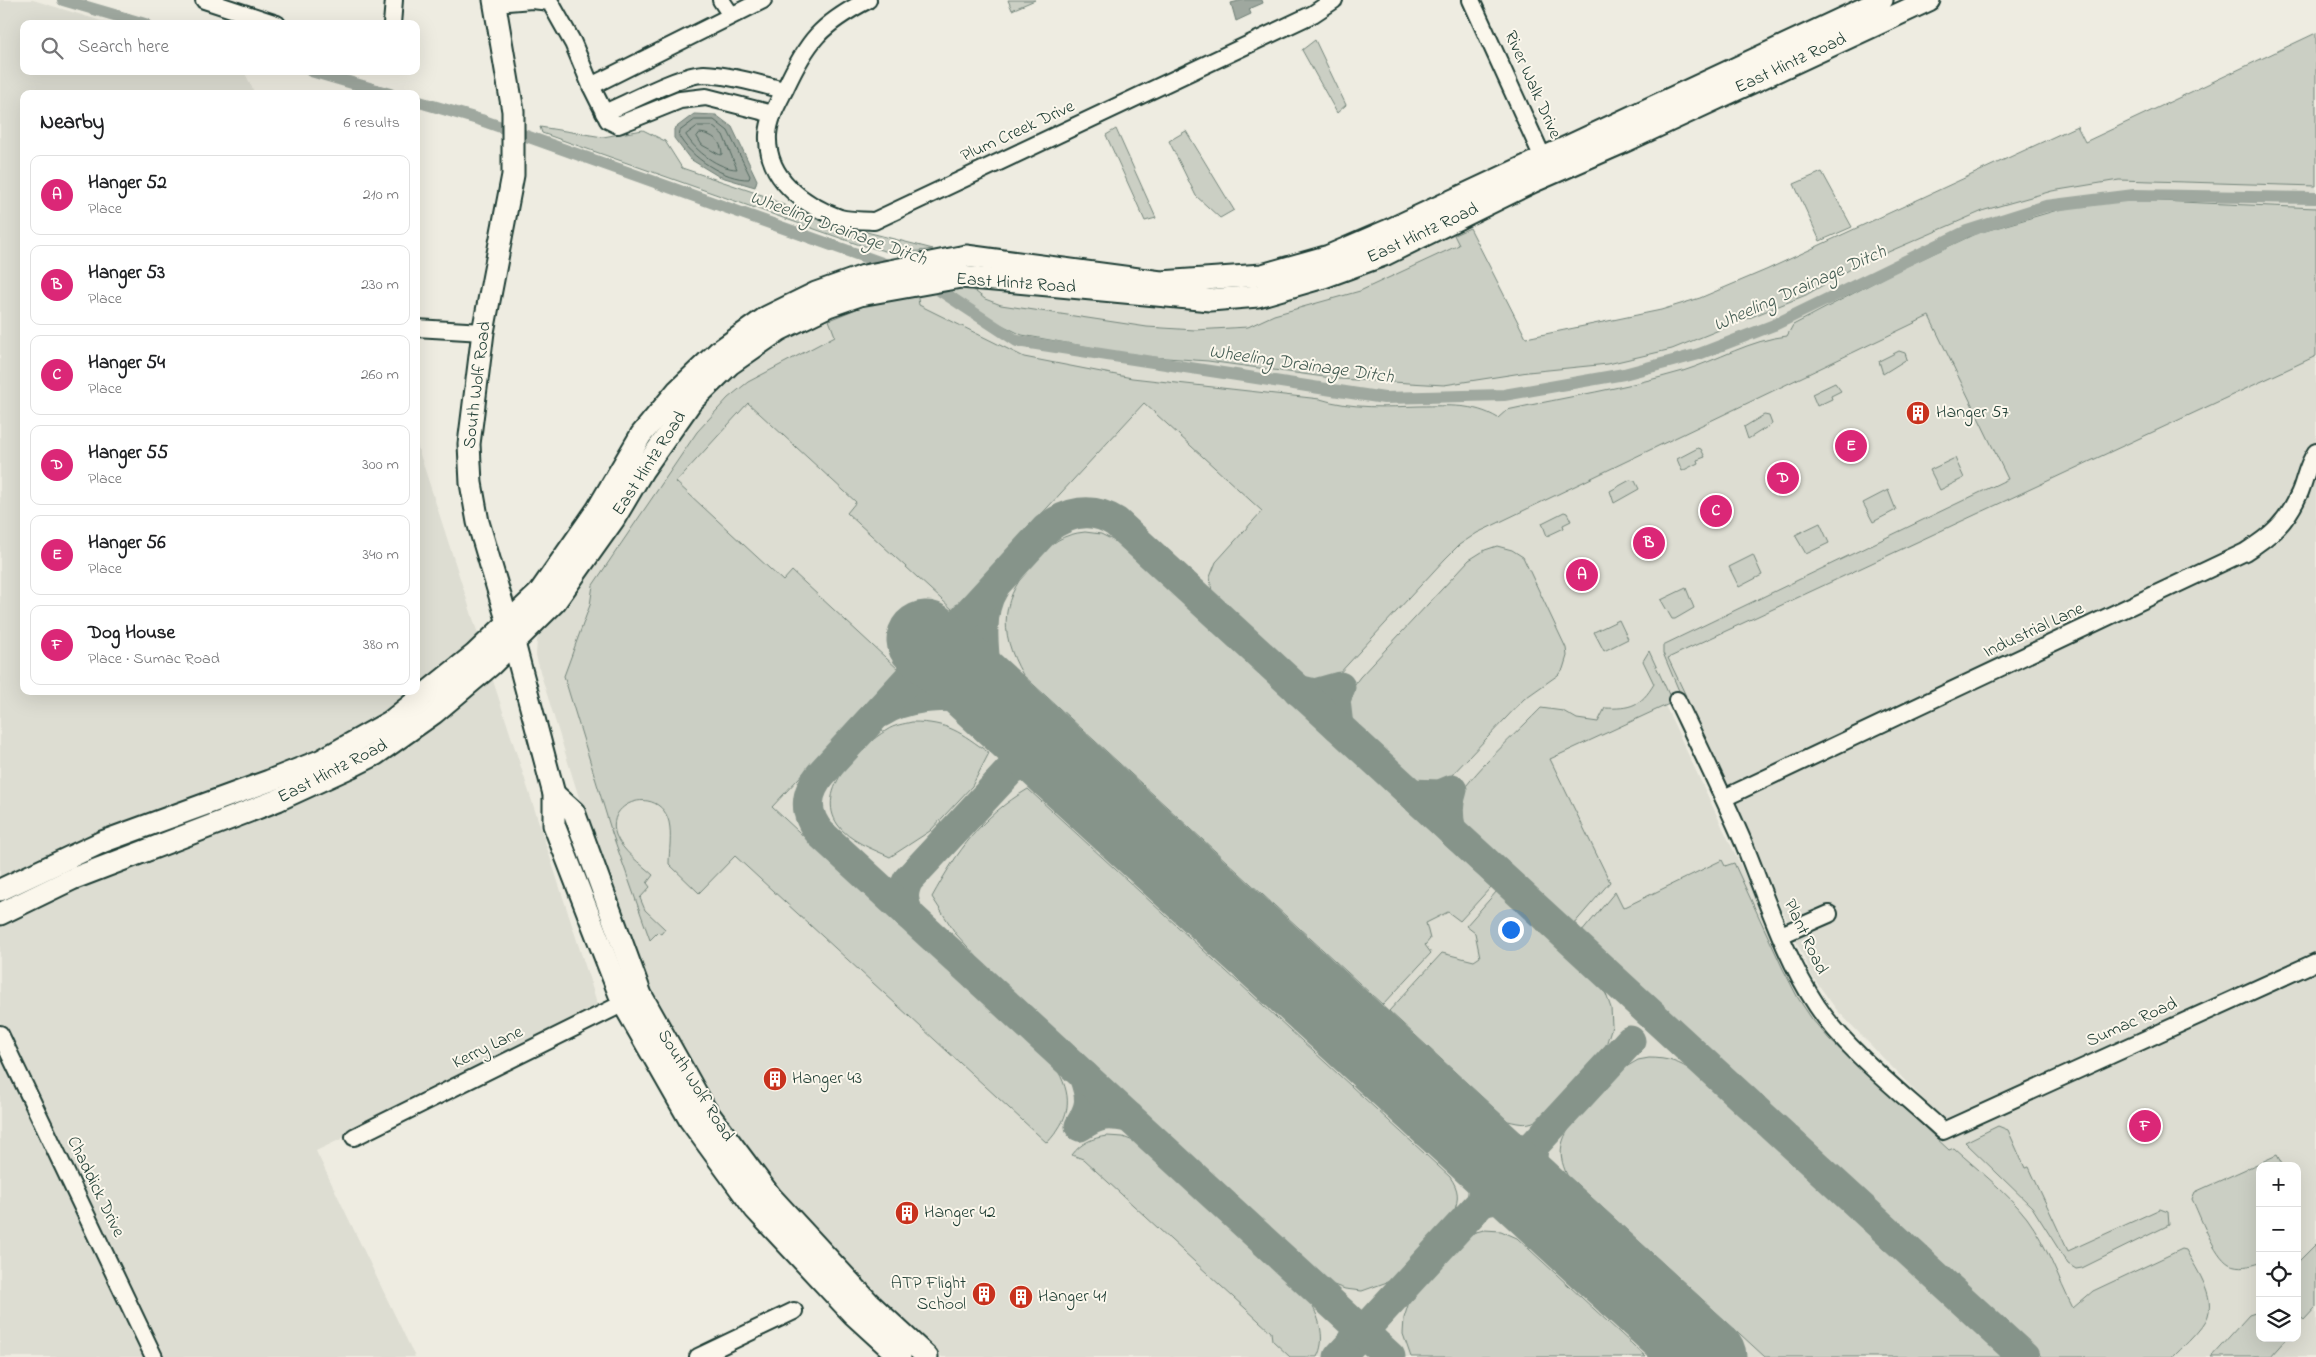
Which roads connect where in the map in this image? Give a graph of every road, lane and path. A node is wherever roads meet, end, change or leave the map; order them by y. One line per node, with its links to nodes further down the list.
1 (204, 0): 12 (street)
2 (394, 0): 13 (street)
3 (722, 0): 11 (street)
4 (763, 0): 11 (street)
5 (868, 0): 15 (street, Plum Creek Drive)
6 (1334, 0): 16 (street, Plum Creek Drive)
7 (1471, 0): 18 (street, River Walk Drive)
8 (1882, 0): 18 (main road, East Hintz Road)
9 (1929, 0): 19 (main road, East Hintz Road)
10 (494, 2): 14 (street); 21 (main road, South Wolf Road)
11 (731, 15): 14 (street)
12 (265, 20)
13 (392, 20)
14 (591, 86): 17 (street)
15 (784, 90): 16 (street, Plum Creek Drive); 17 (street)
16 (773, 114): 17 (street)
17 (606, 116)
18 (1543, 158): 19 (main road, East Hintz Road)
19 (862, 285): 23 (main road, East Hintz Road); 24 (main road, East Hintz Road)
20 (420, 328): 21 (street)
21 (483, 332): 23 (main road, South Wolf Road)
22 (2316, 452): 26 (street, Industrial Lane)
23 (508, 623): 24 (main road, South Wolf Road); 27 (main road, East Hintz Road)
24 (514, 643): 28 (main road, East Hintz Road); 32 (main road, South Wolf Road)
25 (1677, 700): 26 (street, Plant Road)
26 (1724, 798): 30 (street, Plant Road)
27 (0, 890)
28 (0, 914)
29 (1828, 914): 30 (street)
30 (1781, 935): 34 (street, Plant Road)
31 (2316, 962): 34 (street, Sumac Road)
32 (632, 999): 35 (street, Kerry Lane); 39 (main road, South Wolf Road); 40 (main road, South Wolf Road)
33 (0, 1034): 37 (street, Chaddick Drive)
34 (1964, 1121)
35 (354, 1137)
36 (794, 1311): 38 (street)
37 (154, 1357)
38 (698, 1357)
39 (900, 1357)
40 (927, 1357)

